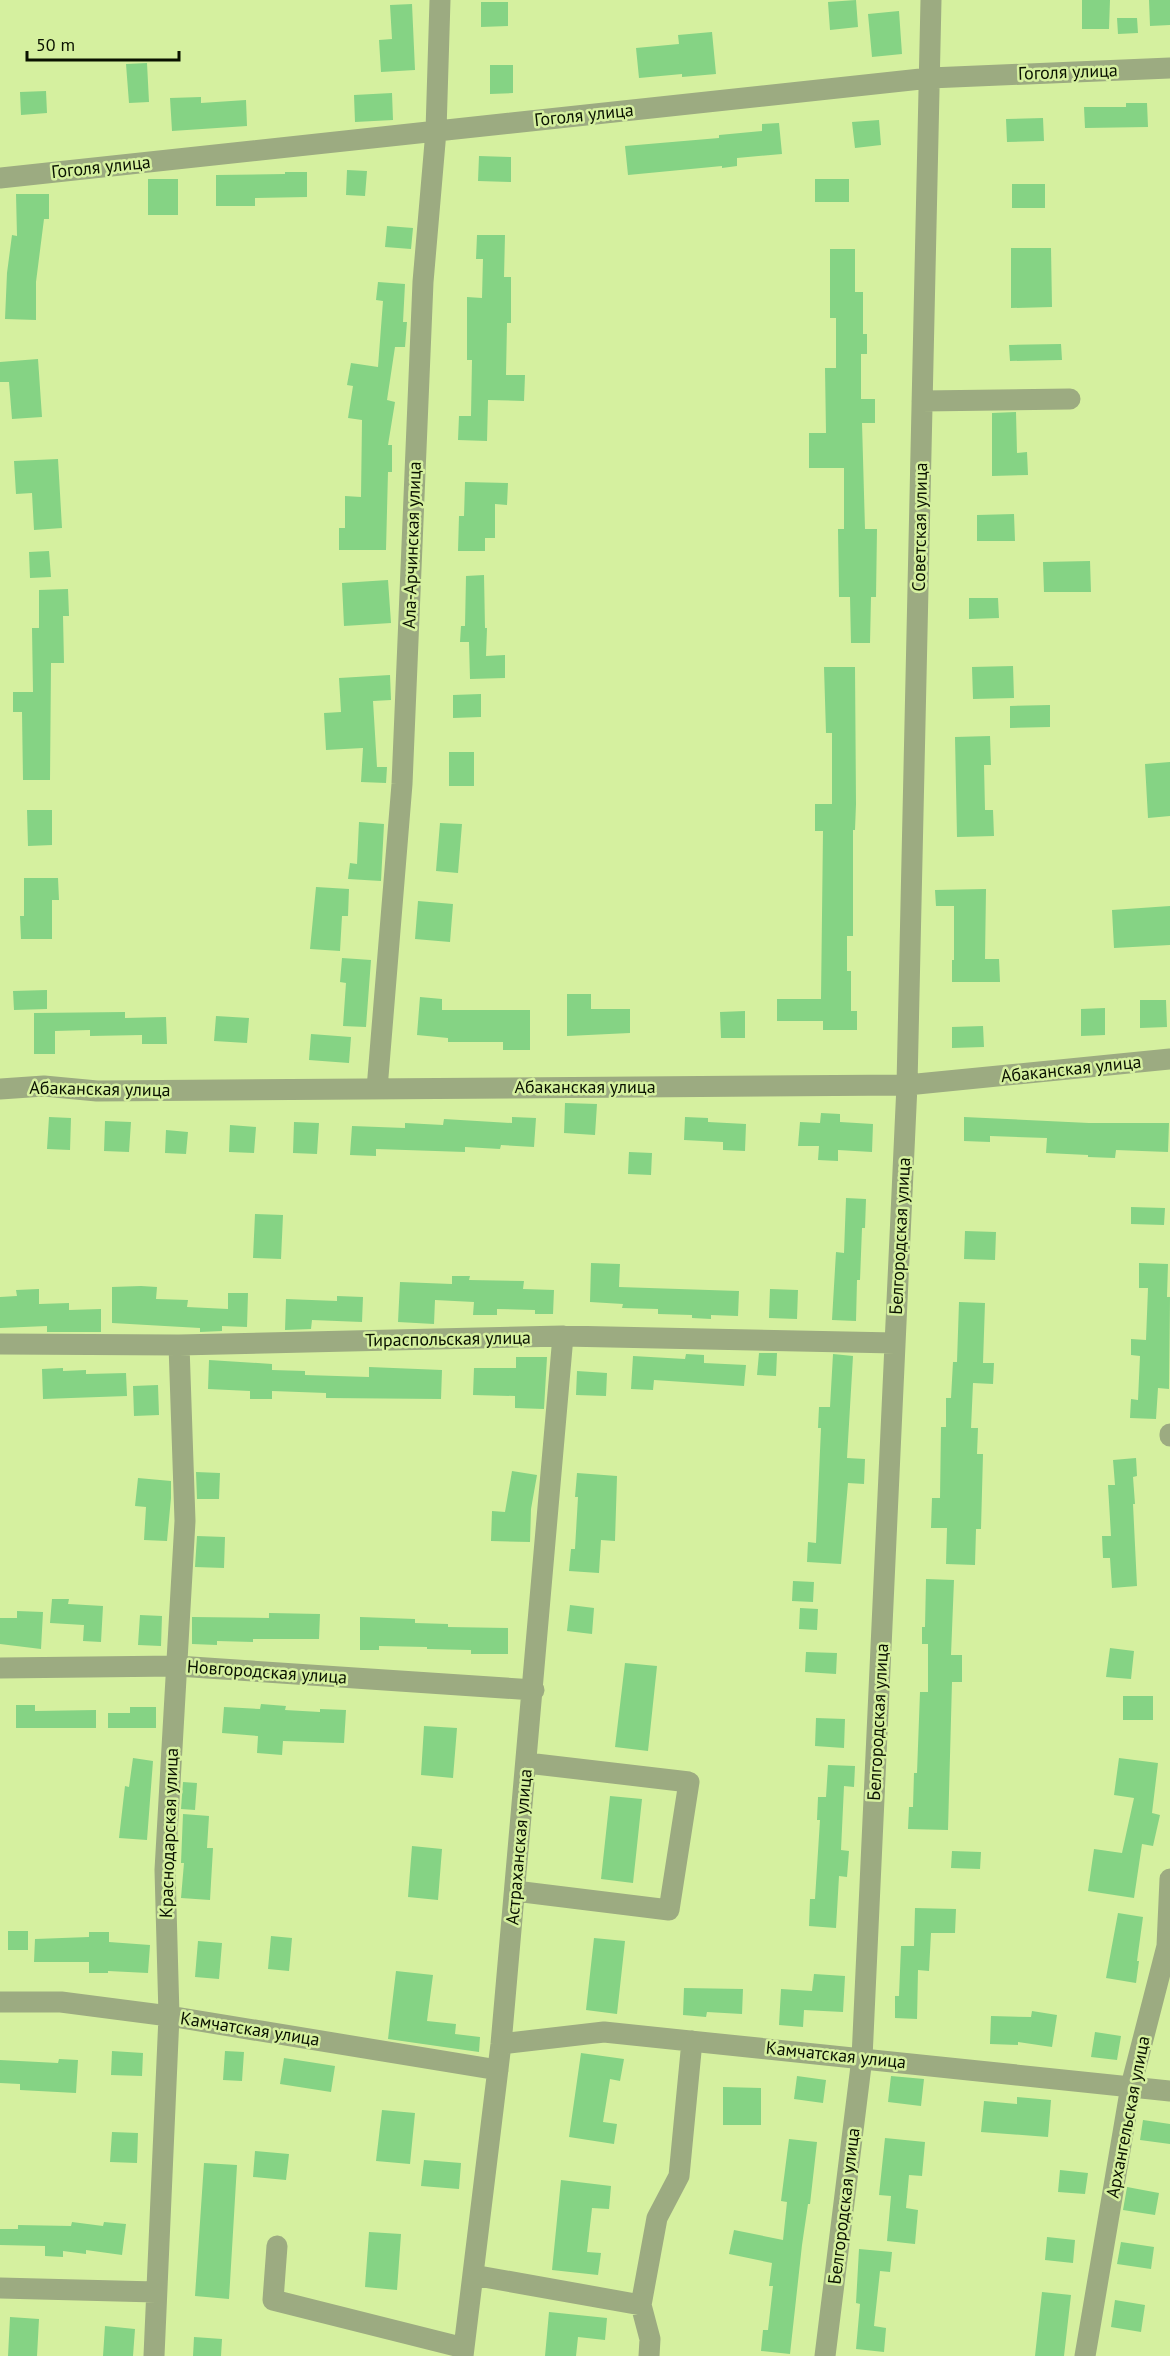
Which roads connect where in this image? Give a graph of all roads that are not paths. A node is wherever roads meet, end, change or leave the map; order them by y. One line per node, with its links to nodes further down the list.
1 (440, 0): 5 (street, Ала-Арчинская улица)
2 (931, 0): 4 (street, Советская улица)
3 (1170, 68): 4 (street, Гоголя улица)
4 (930, 78): 5 (street, Гоголя улица); 8 (street, Советская улица)
5 (436, 131): 6 (street, Гоголя улица); 12 (street, Ала-Арчинская улица)
6 (0, 178)
7 (1070, 399): 8 (street)
8 (922, 402): 10 (street, Советская улица)
9 (1170, 1059): 10 (street, Абаканская улица)
10 (907, 1085): 12 (street, Абаканская улица); 14 (street, Белгородская улица)
11 (0, 1089): 12 (street, Абаканская улица)
12 (376, 1089)
13 (563, 1336): 14 (street, Тираспольская улица); 16 (street, Тираспольская улица); 19 (street, Астраханская улица)
14 (895, 1343): 27 (street, Белгородская улица)
15 (0, 1344): 16 (street, Тираспольская улица)
16 (179, 1345): 17 (street, Краснодарская улица)
17 (177, 1666): 18 (street, Новгородская улица); 19 (street, Новгородская улица); 24 (street, Краснодарская улица)
18 (0, 1668)
19 (534, 1690): 20 (street, Астраханская улица)
20 (527, 1763): 22 (street, Астраханская улица); 22 (street)
21 (1170, 1879): 29 (street, Архангельская улица)
22 (515, 1891): 26 (street, Астраханская улица)
23 (0, 2002): 24 (street, Камчатская улица)
24 (169, 2016): 28 (street, Камчатская улица); 34 (street, Краснодарская улица)
25 (692, 2041): 26 (street, Камчатская улица); 27 (street, Камчатская улица); 35 (street)
26 (501, 2044): 28 (street, Астраханская улица)
27 (862, 2058): 29 (street, Камчатская улица); 39 (street, Белгородская улица)
28 (498, 2070): 32 (street, Астраханская улица)
29 (1131, 2086): 30 (street, Камчатская улица); 40 (street, Архангельская улица)
30 (1170, 2091)
31 (277, 2246): 36 (street)
32 (473, 2275): 35 (street); 36 (street, Астраханская улица)
33 (0, 2288): 34 (street)
34 (156, 2292): 37 (street, Краснодарская улица)
35 (641, 2306): 38 (street)
36 (463, 2352)
37 (153, 2356)
38 (649, 2356)
39 (825, 2356)
40 (1085, 2356)

